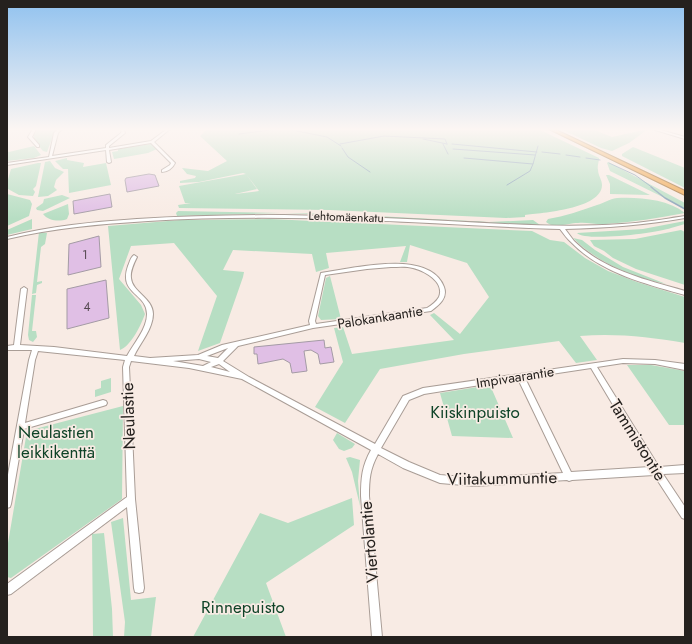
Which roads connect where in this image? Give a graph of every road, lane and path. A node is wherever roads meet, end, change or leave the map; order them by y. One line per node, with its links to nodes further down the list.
1 (42, 159): 4 (street)
2 (169, 159): 5 (street)
3 (614, 159): 6 (highway)
4 (7, 164)
5 (163, 171)
6 (685, 193)
7 (685, 217): 8 (street, Lehtomäenkatu)
8 (562, 228): 9 (street, Lehtomäenkatu); 12 (street)
9 (7, 238)
10 (134, 257): 19 (street, Neulastie)
11 (24, 289): 15 (street)
12 (685, 293)
13 (313, 326): 13 (street, Palokankaantie); 14 (street, Palokankaantie)
14 (238, 343): 18 (street, Palokankaantie); 21 (street)
15 (16, 347): 16 (street, Palokankaantie); 17 (street, Palokankaantie)
16 (7, 348)
17 (36, 348): 19 (street, Palokankaantie); 28 (street)
18 (199, 357): 20 (street, Palokankaantie); 21 (street, Viitakummuntie); 24 (street)
19 (128, 358): 20 (street, Palokankaantie); 33 (street, Neulastie)
20 (152, 360): 24 (street, Palokankaantie)
21 (219, 361): 24 (street); 26 (street, Viitakummuntie)
22 (592, 365): 23 (street, Impivaarantie); 25 (street, Impivaarantie); 31 (street, Tammistontie)
23 (685, 367)
24 (202, 368): 26 (street, Viitakummuntie)
25 (520, 376): 29 (street, Impivaarantie); 32 (street)
26 (247, 379): 29 (street, Viitakummuntie)
27 (103, 403): 28 (street)
28 (21, 427): 34 (street)
29 (377, 450): 32 (street, Viitakummuntie); 38 (street, Viertolantie)
30 (685, 469): 31 (street, Viitakummuntie)
31 (656, 470): 32 (street, Viitakummuntie); 35 (street, Tammistontie)
32 (569, 477)
33 (131, 499): 36 (street, Neulastie); 37 (street)
34 (7, 504)
35 (685, 515)
36 (139, 588)
37 (7, 590)
38 (377, 637)

